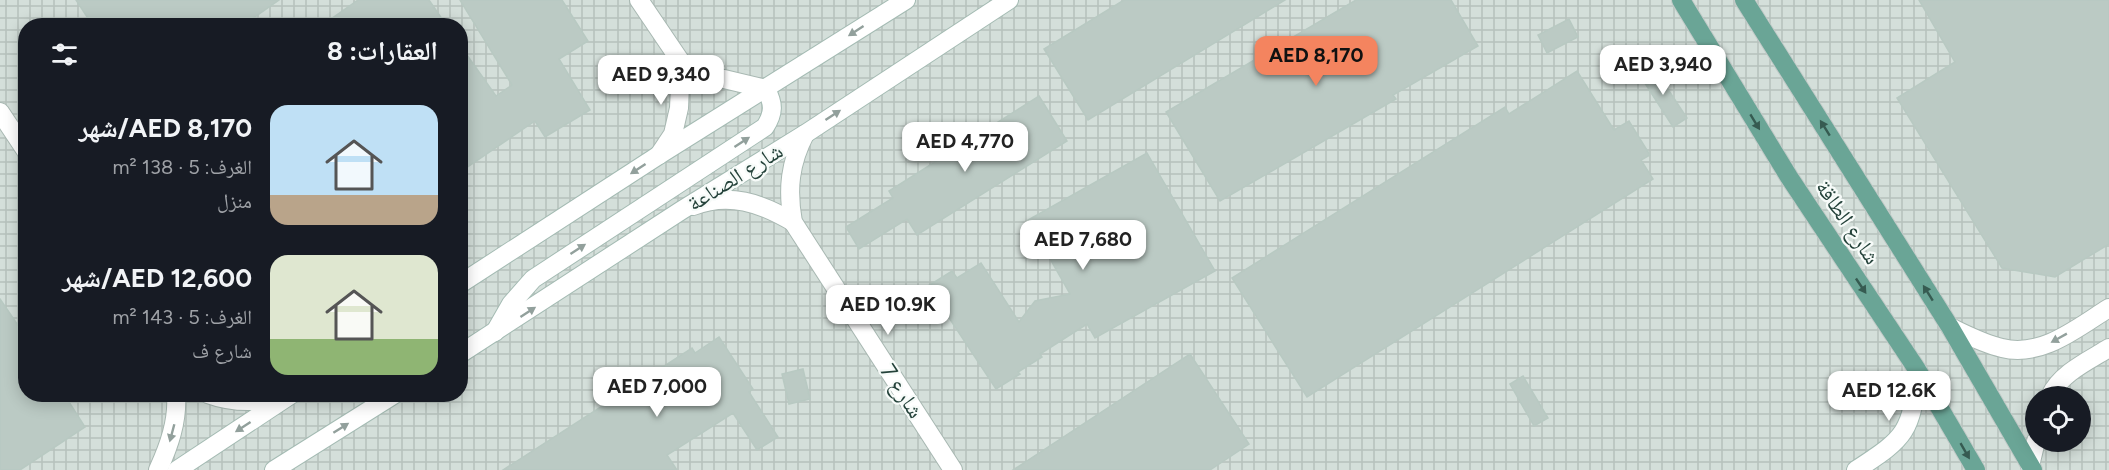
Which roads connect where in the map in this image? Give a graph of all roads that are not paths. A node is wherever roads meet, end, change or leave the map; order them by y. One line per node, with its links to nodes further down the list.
1 (639, 0): 6 (street)
2 (906, 0): 7 (street, one-way to 7)
3 (1009, 0): 9 (street, شارع الصناعة, one-way to 3)
4 (1681, 0): 20 (main road, شارع الطاقة, one-way to 20)
5 (1744, 0): 16 (main road, شارع الطاقة, one-way to 5)
6 (681, 62): 7 (street); 11 (street)
7 (766, 89): 11 (street); 17 (street, one-way to 7)
8 (0, 112): 10 (street)
9 (805, 134): 12 (street, شارع الصناعة); 13 (street, شارع 7)
10 (18, 139)
11 (659, 155): 14 (street, one-way to 14)
12 (682, 210): 13 (street, شارع 7); 17 (street, شارع الصناعة, one-way to 12)
13 (793, 222): 32 (street, شارع 7)
14 (468, 279)
15 (2109, 308): 16 (street, one-way to 16)
16 (1950, 327): 27 (main road, شارع الطاقة)
17 (495, 333): 19 (street, شارع الصناعة)
18 (2109, 348): 21 (street)
19 (468, 349)
20 (1918, 371): 33 (street); 34 (main road, شارع الطاقة, one-way to 34)
21 (2056, 386)
22 (176, 402): 28 (street, one-way to 28)
23 (279, 402): 29 (street, one-way to 29)
24 (382, 402): 25 (street, one-way to 24)
25 (309, 447): 30 (street); 31 (street)
26 (2034, 452): 27 (street)
27 (2031, 468)
28 (158, 470)
29 (177, 470)
30 (274, 470)
31 (296, 470)
32 (953, 470)
33 (1856, 470)
34 (1976, 470)

